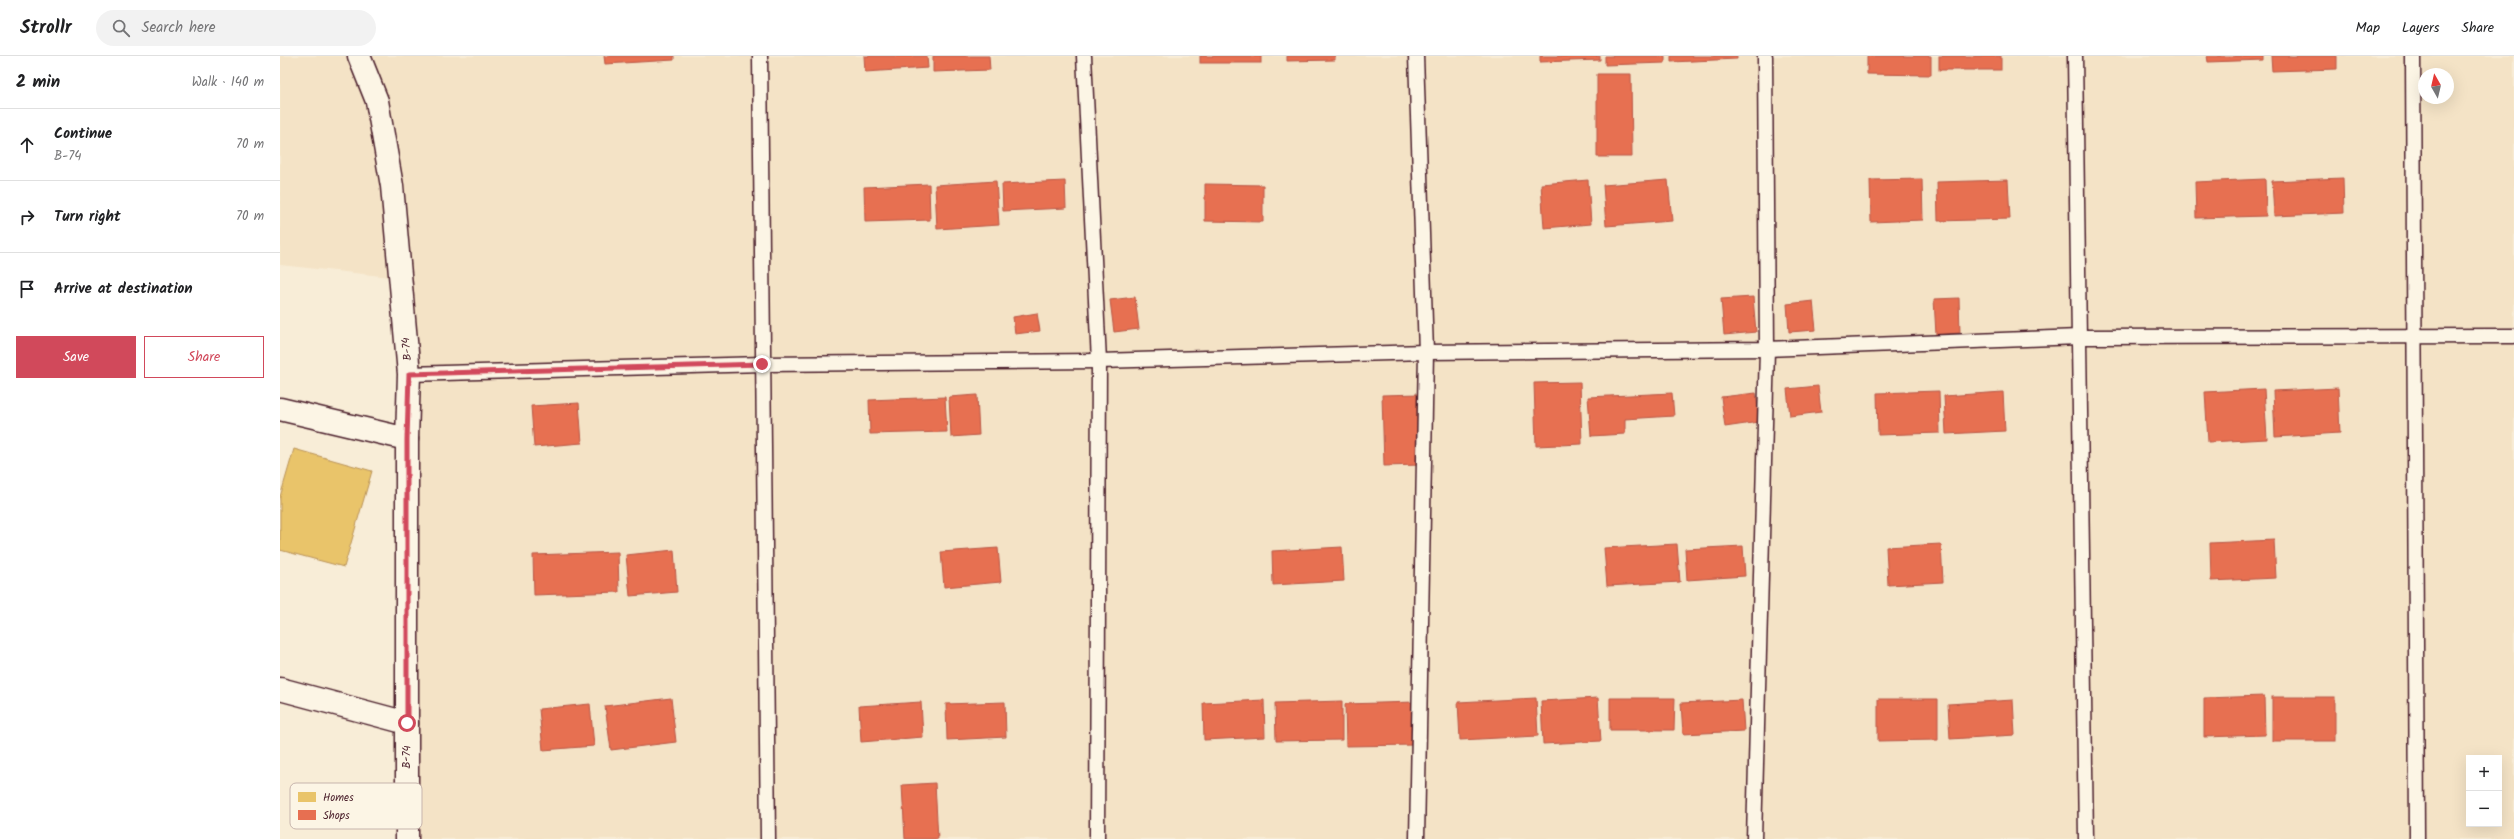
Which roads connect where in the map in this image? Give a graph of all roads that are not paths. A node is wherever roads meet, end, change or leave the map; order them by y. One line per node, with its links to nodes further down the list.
1 (359, 56): 15 (street, B-74)
2 (760, 56): 14 (lane)
3 (1084, 56): 13 (lane)
4 (1416, 56): 12 (lane)
5 (1765, 56): 11 (lane)
6 (2075, 56): 10 (lane)
7 (2413, 56): 8 (lane)
8 (2414, 336): 9 (lane); 10 (lane); 26 (lane)
9 (2514, 336)
10 (2079, 337): 11 (lane); 25 (lane)
11 (1766, 349): 12 (lane); 24 (lane)
12 (1426, 352): 13 (lane); 23 (lane)
13 (1099, 361): 14 (lane); 22 (lane)
14 (762, 364): 15 (lane); 21 (lane)
15 (409, 374): 17 (street, B-74)
16 (280, 409): 17 (street)
17 (407, 439): 19 (street, B-74)
18 (280, 689): 19 (street)
19 (407, 723): 20 (street, B-74)
20 (407, 783)
21 (768, 839)
22 (1097, 839)
23 (1417, 839)
24 (1754, 839)
25 (2086, 839)
26 (2417, 839)

